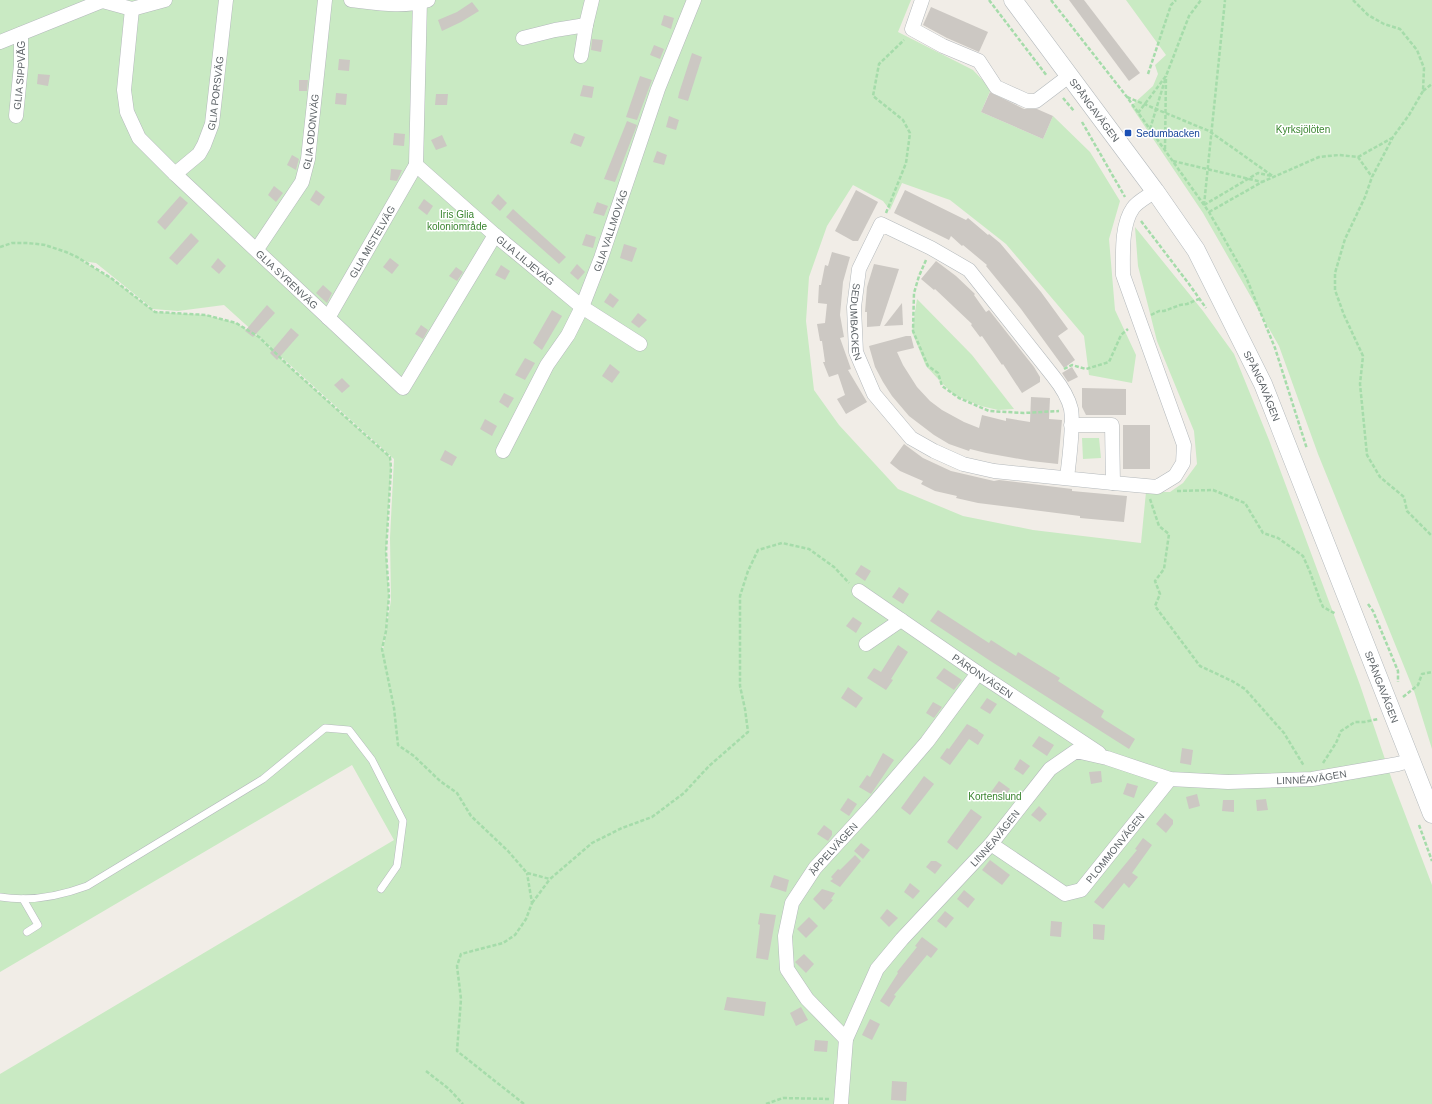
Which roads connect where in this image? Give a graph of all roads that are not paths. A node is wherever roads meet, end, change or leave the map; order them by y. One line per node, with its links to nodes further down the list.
1 (166, 0): 11 (street)
2 (226, 0): 20 (street, GLIA PORSVÄG)
3 (325, 0): 23 (street, GLIA ODONVÄG)
4 (351, 0): 10 (street)
5 (592, 0): 12 (street)
6 (694, 0): 24 (street, GLIA VALLMOVÄG)
7 (922, 0): 17 (street)
8 (1013, 0): 17 (street, SPÅNGAVÄGEN)
9 (101, 1): 11 (street); 13 (street, GLIA SIPPVÄG)
10 (423, 1): 19 (street)
11 (132, 9): 20 (street, GLIA SYRENVÄG)
12 (586, 25): 14 (street); 16 (street)
13 (21, 34): 15 (street, GLIA SIPPVÄG); 18 (street, GLIA SIPPVÄG)
14 (523, 38)
15 (0, 42)
16 (581, 56)
17 (1069, 76): 21 (street, SPÅNGAVÄGEN)
18 (16, 116)
19 (416, 165): 22 (street, GLIA LILJEVÄG); 25 (street, GLIA MISTELVÄG)
20 (176, 174): 23 (street, GLIA SYRENVÄG)
21 (1155, 191): 30 (street, SEDUMBACKEN); 36 (street, SPÅNGAVÄGEN)
22 (495, 235): 24 (street, GLIA LILJEVÄG); 25 (street, GLIA SYRENVÄG)
23 (256, 249): 25 (street, GLIA SYRENVÄG)
24 (582, 307): 26 (street, GLIA LILJEVÄG); 28 (street, GLIA VALLMOVÄG)
25 (328, 318)
26 (640, 344)
27 (1071, 425): 29 (street); 29 (street, SEDUMBACKEN); 30 (street)
28 (503, 450)
29 (1067, 478): 30 (street, SEDUMBACKEN)
30 (1113, 483)
31 (859, 591): 32 (street, PÄRONVÄGEN)
32 (901, 620): 33 (street); 34 (street, PÄRONVÄGEN)
33 (866, 644)
34 (978, 673): 35 (street, PÄRONVÄGEN); 44 (street, ÄPPELVÄGEN)
35 (1107, 758): 37 (street, LINNÉAVÄGEN); 39 (street, LINNÉAVÄGEN)
36 (1412, 760): 37 (street, LINNÉAVÄGEN); 38 (street, SPÅNGAVÄGEN)
37 (1170, 779): 39 (street, PLOMMONVÄGEN)
38 (1425, 819)
39 (991, 844): 44 (street, LINNÉAVÄGEN)
40 (381, 889): 42 (lane)
41 (0, 897): 42 (lane)
42 (23, 899): 43 (lane)
43 (27, 932)
44 (846, 1040): 45 (street, LINNÉAVÄGEN)
45 (841, 1102)

